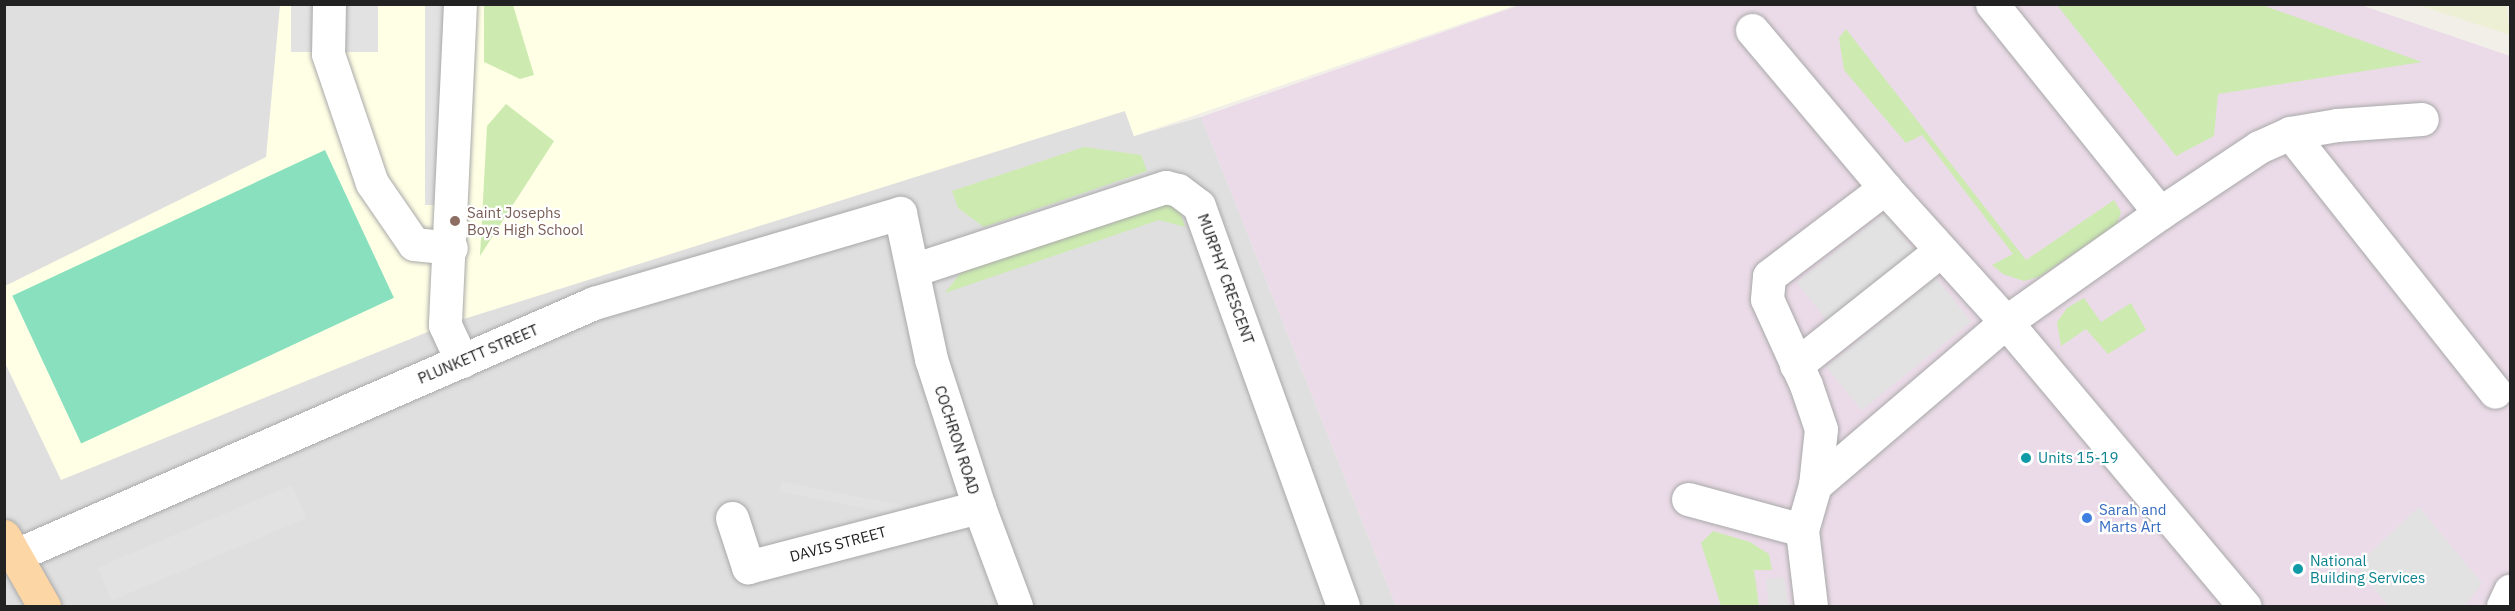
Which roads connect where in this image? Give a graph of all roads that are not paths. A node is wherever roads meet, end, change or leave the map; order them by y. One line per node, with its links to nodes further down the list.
1 (329, 4): 9 (street)
2 (460, 4): 9 (street)
3 (1992, 4): 8 (street)
4 (1752, 30): 7 (street)
5 (2422, 119): 6 (street)
6 (2290, 133): 8 (street); 15 (street)
7 (1885, 188): 10 (street); 14 (street)
8 (2160, 213): 12 (street)
9 (451, 248): 13 (street)
10 (1940, 251): 12 (street); 14 (street)
11 (913, 270): 13 (street, PLUNKETT STREET); 18 (street, COCHRON ROAD); 25 (street, MURPHY CRESCENT)
12 (2006, 322): 16 (street); 27 (street)
13 (462, 361): 21 (street, PLUNKETT STREET)
14 (1796, 364): 16 (street)
15 (2495, 392)
16 (1815, 485): 20 (street)
17 (1688, 499): 20 (street)
18 (978, 507): 19 (street, DAVIS STREET); 24 (street, COCHRON ROAD)
19 (732, 518)
20 (1802, 530): 26 (street)
21 (10, 546): 23 (main road)
22 (2511, 591): 28 (street)
23 (44, 606)
24 (1016, 606)
25 (1343, 606)
26 (1811, 606)
27 (2244, 606)
28 (2503, 606)

